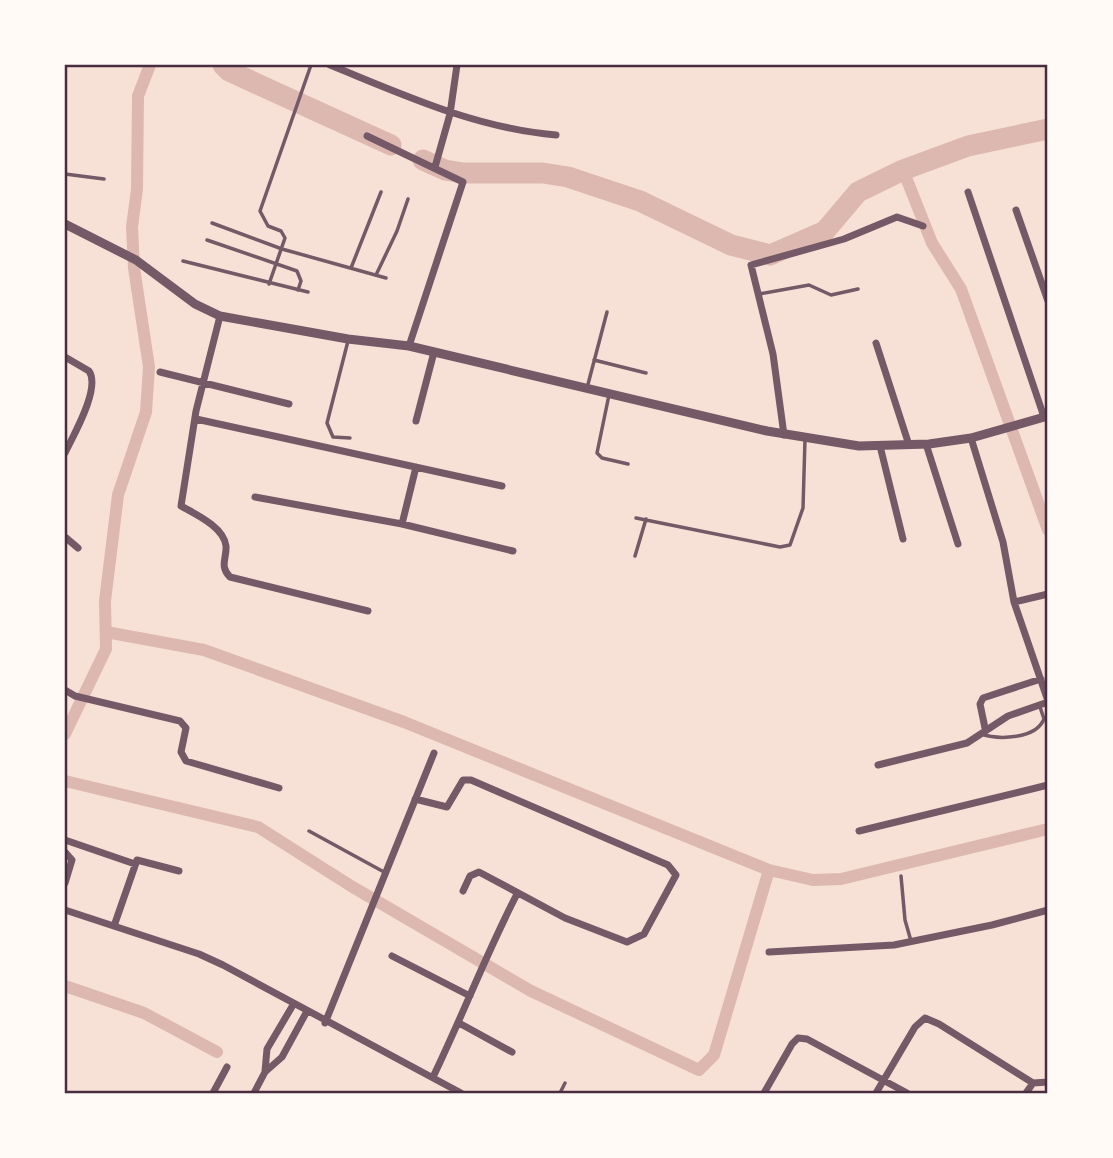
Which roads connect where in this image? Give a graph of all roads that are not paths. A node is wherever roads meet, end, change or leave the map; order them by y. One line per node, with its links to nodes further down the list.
1 (312, 65): 18 (lane)
2 (330, 65): 4 (street)
3 (457, 65): 4 (street)
4 (450, 114): 5 (street); 7 (street)
5 (556, 135)
6 (367, 136): 7 (street)
7 (436, 164): 35 (street)
8 (65, 174): 9 (lane)
9 (104, 179)
10 (381, 192): 21 (lane)
11 (968, 192): 45 (street)
12 (408, 199): 22 (lane)
13 (1016, 210): 24 (street)
14 (212, 223): 18 (lane)
15 (65, 224): 32 (street)
16 (923, 226): 29 (street)
17 (207, 240): 20 (lane)
18 (282, 249): 20 (lane); 21 (lane)
19 (183, 261): 25 (lane)
20 (275, 265): 25 (lane); 27 (lane)
21 (351, 268): 22 (lane)
22 (376, 275): 23 (lane)
23 (386, 278)
24 (1045, 281): 30 (street)
25 (269, 284): 27 (lane)
26 (858, 289): 29 (lane)
27 (298, 290): 28 (lane)
28 (308, 292)
29 (757, 294): 48 (street)
30 (1048, 300)
31 (607, 312): 38 (lane)
32 (220, 316): 33 (street); 41 (street)
33 (348, 339): 35 (street); 50 (lane)
34 (876, 343): 54 (street)
35 (409, 346): 36 (street)
36 (434, 352): 42 (street); 47 (street)
37 (65, 357): 49 (street)
38 (594, 360): 40 (lane); 42 (lane)
39 (160, 373): 41 (street)
40 (646, 373)
41 (203, 383): 44 (street); 46 (street)
42 (587, 390): 43 (street)
43 (609, 395): 48 (street); 57 (lane)
44 (289, 404)
45 (1046, 416): 51 (street)
46 (196, 419): 58 (street); 72 (street)
47 (416, 421)
48 (784, 435): 52 (street)
49 (68, 436): 56 (street)
50 (350, 438)
51 (971, 438): 53 (street); 71 (street)
52 (805, 439): 55 (street); 62 (lane)
53 (926, 444): 54 (street); 66 (street)
54 (909, 445): 55 (street)
55 (880, 446): 65 (street)
56 (65, 453)
57 (628, 464)
58 (416, 467): 59 (street); 63 (street)
59 (502, 486)
60 (256, 497): 63 (street)
61 (636, 518): 62 (lane)
62 (646, 519): 69 (lane)
63 (402, 523): 68 (street)
64 (65, 537): 67 (street)
65 (903, 539)
66 (958, 544)
67 (78, 548)
68 (513, 551)
69 (635, 556)
70 (1048, 594): 71 (street)
71 (1014, 602): 73 (street)
72 (368, 611)
73 (1041, 679): 75 (street); 77 (street)
74 (65, 690): 81 (street)
75 (1048, 701): 76 (street)
76 (1040, 705): 77 (street); 77 (lane)
77 (983, 731): 79 (street)
78 (434, 753): 82 (street)
79 (878, 765)
80 (1048, 785): 84 (street)
81 (279, 788)
82 (415, 799): 89 (street); 93 (street)
83 (309, 831): 89 (lane)
84 (859, 831)
85 (65, 840): 87 (street)
86 (65, 852): 91 (street)
87 (135, 864): 88 (street); 96 (street)
88 (179, 871)
89 (386, 873): 103 (street)
90 (901, 876): 97 (lane)
91 (65, 883)
92 (463, 891): 93 (street)
93 (517, 894): 100 (street)
94 (65, 910): 96 (street)
95 (1048, 910): 97 (street)
96 (114, 926): 101 (street)
97 (911, 941): 98 (street)
98 (769, 953)
99 (392, 956): 100 (street)
100 (470, 996): 104 (street)
101 (293, 1005): 102 (street); 107 (street)
102 (306, 1013): 103 (street); 107 (street)
103 (325, 1023): 108 (street)
104 (459, 1023): 105 (street); 108 (street)
105 (512, 1052)
106 (227, 1067): 113 (street)
107 (265, 1072): 114 (street)
108 (433, 1077): 115 (street)
109 (884, 1080): 112 (street); 117 (street); 118 (street); 119 (street)
110 (1048, 1082): 112 (street)
111 (565, 1083): 116 (lane)
112 (1033, 1083): 120 (street)
113 (213, 1093)
114 (254, 1093)
115 (461, 1093)
116 (561, 1093)
117 (764, 1093)
118 (876, 1093)
119 (907, 1093)
120 (1026, 1093)

